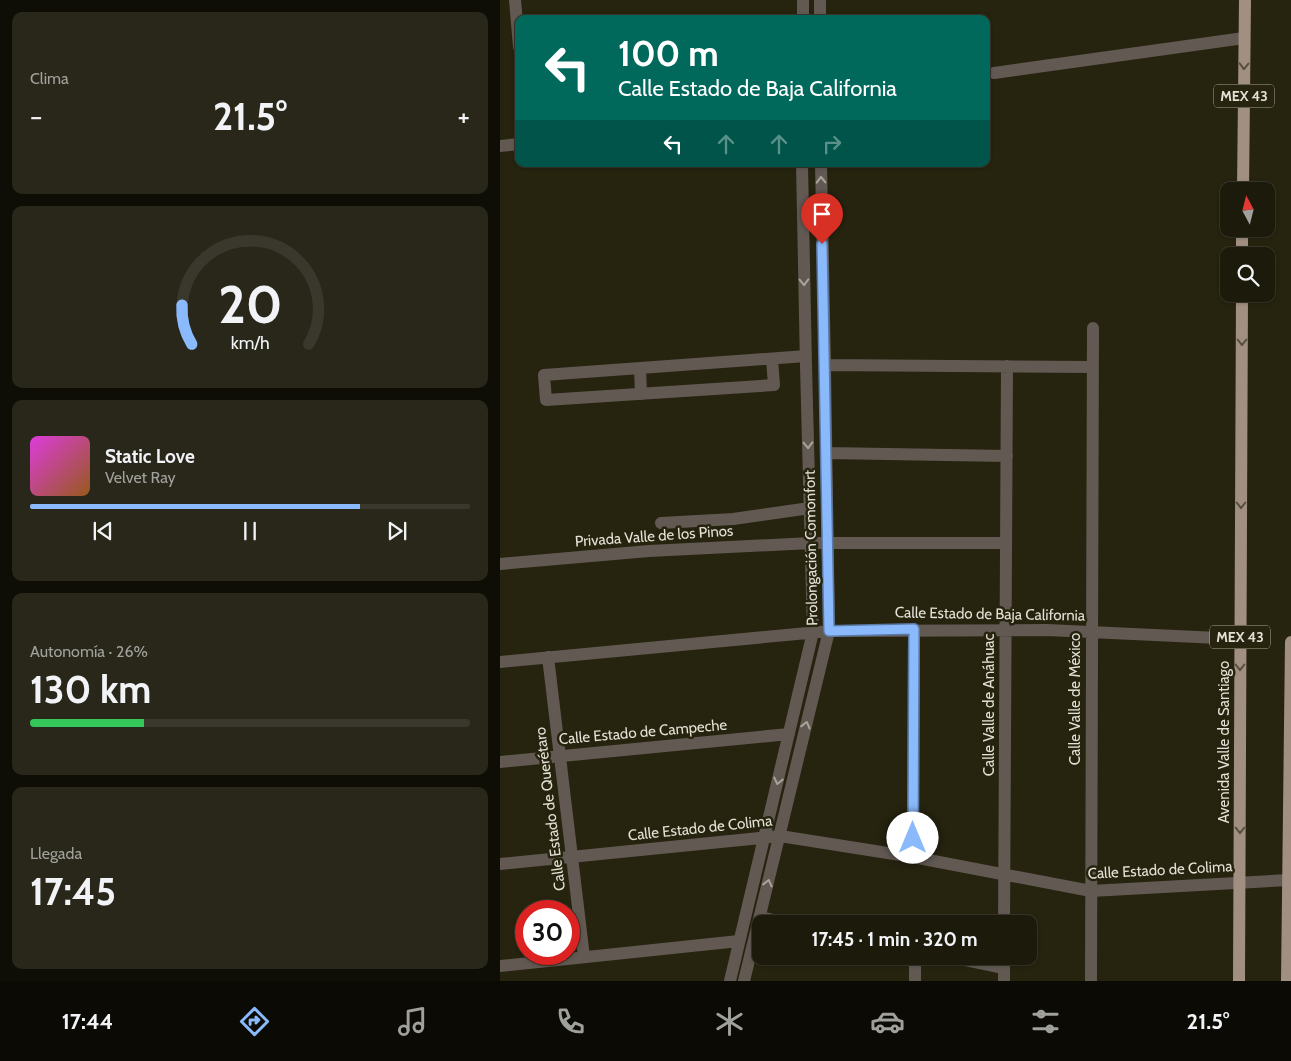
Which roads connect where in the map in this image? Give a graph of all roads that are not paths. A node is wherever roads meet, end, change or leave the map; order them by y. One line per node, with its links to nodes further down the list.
1 (515, 0): 5 (street)
2 (803, 0): 6 (street)
3 (820, 0): 7 (street)
4 (1245, 0): 8 (main road, MEX 43)
5 (516, 15)
6 (803, 15)
7 (820, 15)
8 (1244, 38): 9 (street); 14 (main road, MEX 43, one-way to 14)
9 (994, 73)
10 (515, 144): 11 (street)
11 (500, 146)
12 (802, 167): 17 (street, Prolongación Comonfort, one-way to 17)
13 (821, 167): 19 (street, Prolongación Comonfort, one-way to 13)
14 (1243, 182)
15 (1242, 302): 37 (main road, Avenida Valle de Santiago / MEX 43, one-way to 37)
16 (1093, 328): 21 (street, Calle Valle de México)
17 (806, 356): 18 (street); 26 (street, Prolongación Comonfort, one-way to 26)
18 (772, 359): 22 (street); 23 (street)
19 (826, 365): 20 (street); 24 (street, Prolongación Comonfort)
20 (1007, 366): 21 (street); 25 (street, Calle Valle de Anáhuac)
21 (1093, 367): 36 (street, Calle Valle de México)
22 (640, 368): 23 (street); 23 (street)
23 (641, 394)
24 (827, 453): 25 (street); 28 (street, Prolongación Comonfort)
25 (1007, 456): 30 (street, Calle Valle de Anáhuac)
26 (810, 508): 27 (street); 29 (street, Prolongación Comonfort)
27 (661, 523)
28 (828, 542): 29 (street, Privada Valle de los Pinos); 30 (street, Privada Valle de los Pinos); 34 (street, Prolongación Comonfort)
29 (811, 543): 31 (street, Privada Valle de los Pinos); 35 (street, Prolongación Comonfort)
30 (1006, 543): 33 (street, Calle Valle de Anáhuac)
31 (500, 564)
32 (914, 629): 33 (street, Calle Estado de Baja California); 34 (street, Calle Estado de Baja California); 47 (street)
33 (1006, 630): 36 (street, Calle Estado de Baja California); 49 (street, Calle Valle de Anáhuac)
34 (829, 631): 35 (street, Calle Estado de Baja California); 44 (street, Prolongación Comonfort, one-way to 34)
35 (813, 632): 39 (street, Calle Estado de Baja California); 41 (street, Prolongación Comonfort)
36 (1092, 632): 37 (street, Calle Estado de Baja California); 52 (street, Calle Valle de México)
37 (1240, 639): 51 (main road, Avenida Valle de Santiago / MEX 43, one-way to 51)
38 (1291, 642): 50 (main road, MEX 43)
39 (548, 657): 40 (street, Calle Estado de Baja California); 42 (street, Calle Estado de Querétaro)
40 (500, 662)
41 (789, 734): 42 (street, Calle Estado de Campeche); 45 (street, Prolongación Comonfort, one-way to 45)
42 (560, 756): 43 (street, Calle Estado de Campeche); 46 (street, Calle Estado de Querétaro)
43 (500, 762)
44 (780, 836): 45 (street, Calle Estado de Colima); 47 (street, Calle Estado de Colima); 53 (street, Prolongación Comonfort, one-way to 44)
45 (765, 838): 46 (street, Calle Estado de Colima); 55 (street, Prolongación Comonfort)
46 (572, 856): 48 (street, Calle Estado de Colima); 57 (street, Calle Estado de Querétaro)
47 (913, 857): 49 (street, Calle Estado de Colima)
48 (500, 864)
49 (1004, 875): 52 (street, Calle Estado de Colima); 54 (street, Calle Valle de Anáhuac)
50 (1288, 880): 51 (street, Calle Estado de Colima); 67 (main road, MEX 43)
51 (1239, 882): 52 (street, Calle Estado de Colima); 66 (main road, Avenida Valle de Santiago / MEX 43)
52 (1091, 891): 65 (street, Calle Valle de México)
53 (760, 915)
54 (1004, 915)
55 (739, 941): 57 (street); 62 (street, Prolongación Comonfort)
56 (752, 949): 63 (street, Prolongación Comonfort)
57 (584, 957): 60 (street)
58 (915, 965): 64 (street)
59 (986, 965): 61 (street)
60 (500, 966)
61 (1004, 969)
62 (730, 981)
63 (744, 981)
64 (914, 981)
65 (1090, 981)
66 (1239, 981)
67 (1287, 981)

